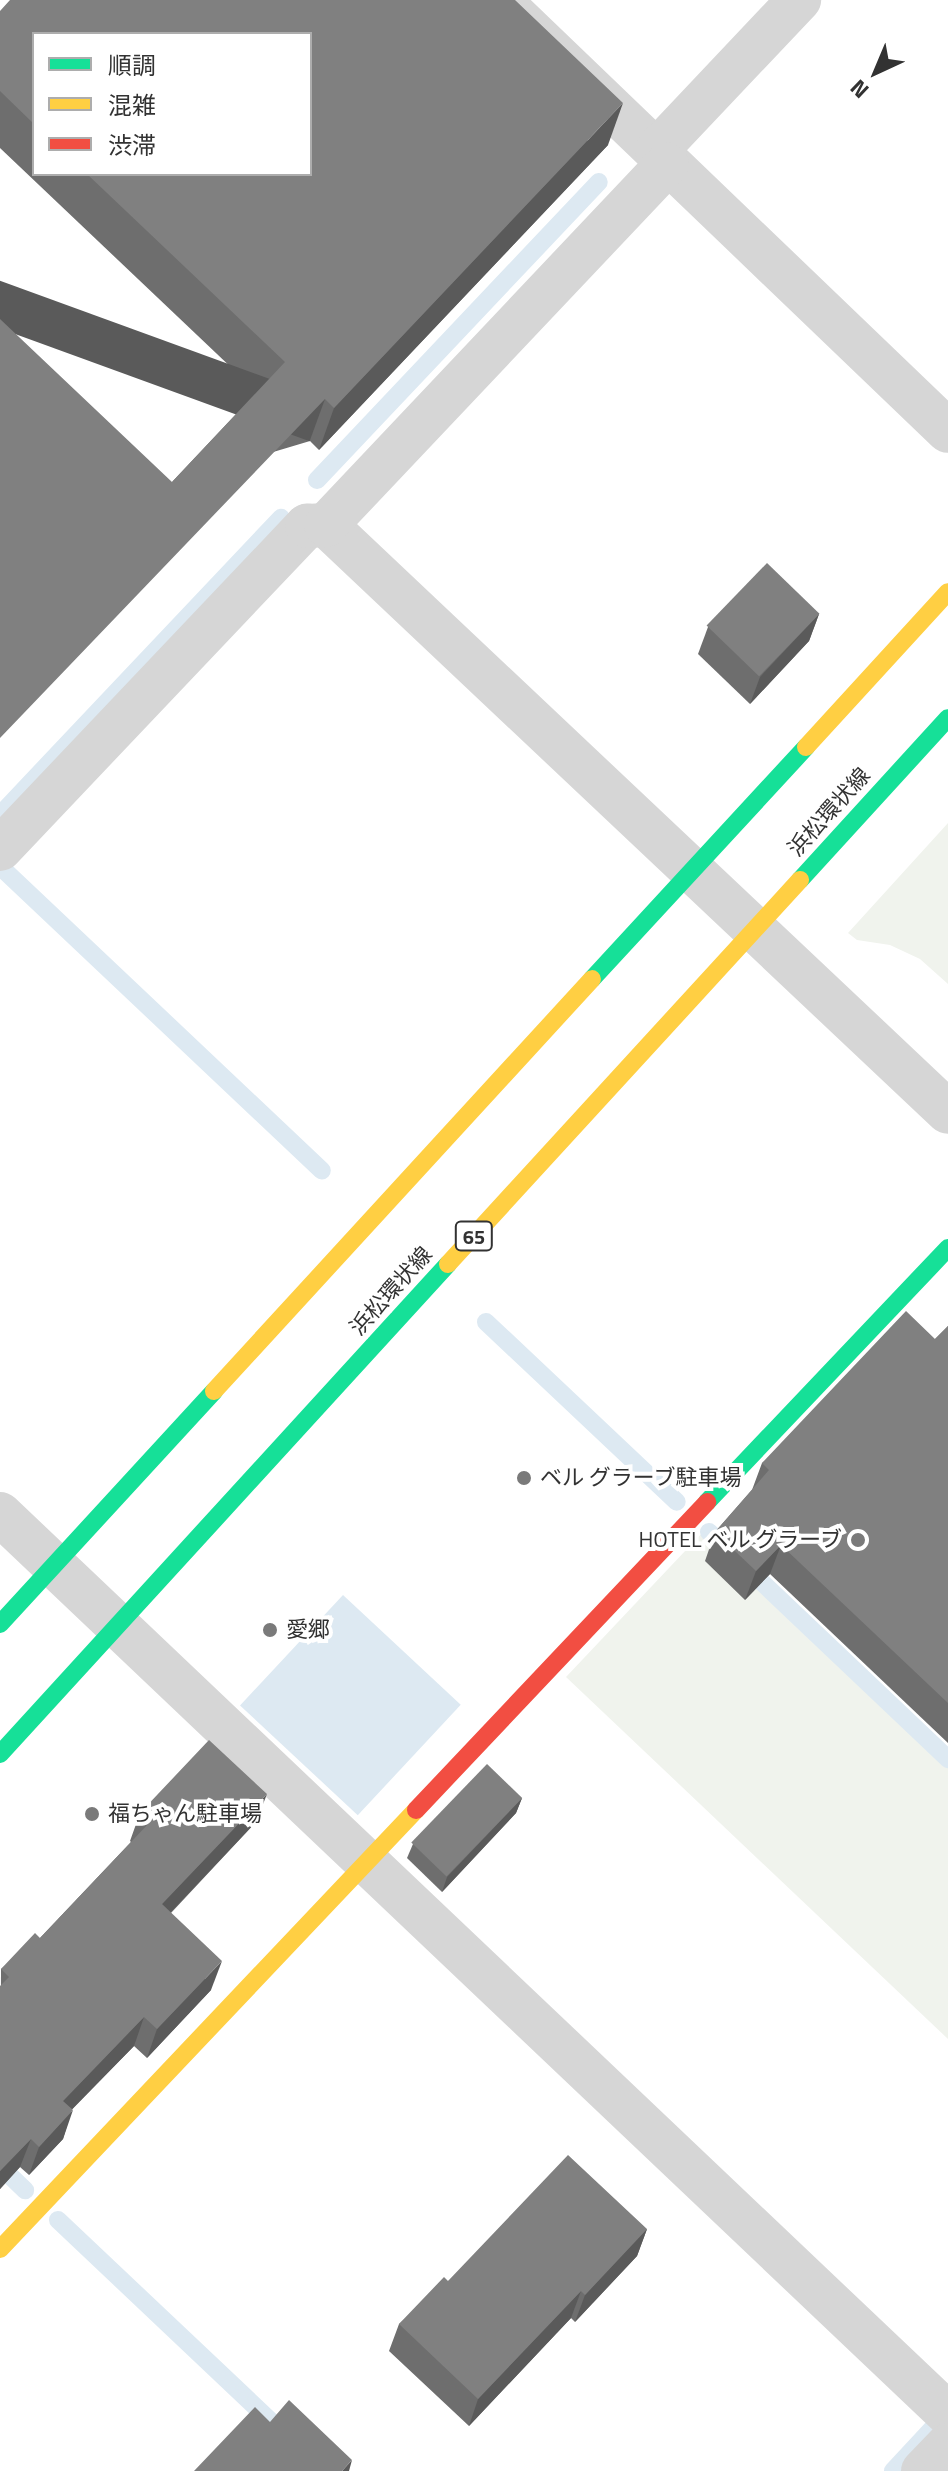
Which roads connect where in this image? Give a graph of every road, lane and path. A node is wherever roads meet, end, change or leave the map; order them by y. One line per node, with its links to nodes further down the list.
1 (499, 0): 3 (street)
2 (799, 0): 3 (street)
3 (662, 157): 4 (street); 5 (street)
4 (948, 431)
5 (326, 525): 8 (street); 9 (street)
6 (948, 592): 9 (main road)
7 (948, 718): 10 (main road, 浜松環状線 / 65)
8 (0, 849)
9 (693, 871): 10 (street); 14 (main road)
10 (754, 929): 11 (street); 16 (main road, 浜松環状線 / 65)
11 (948, 1112)
12 (948, 1248): 18 (main road)
13 (0, 1514): 14 (street)
14 (56, 1568): 15 (main road); 16 (street)
15 (0, 1624)
16 (117, 1627): 17 (main road, 浜松環状線 / 65); 18 (street)
17 (0, 1754)
18 (366, 1862): 19 (main road); 20 (street)
19 (0, 2249)
20 (948, 2414)
21 (948, 2445): 22 (street)
22 (923, 2471)

